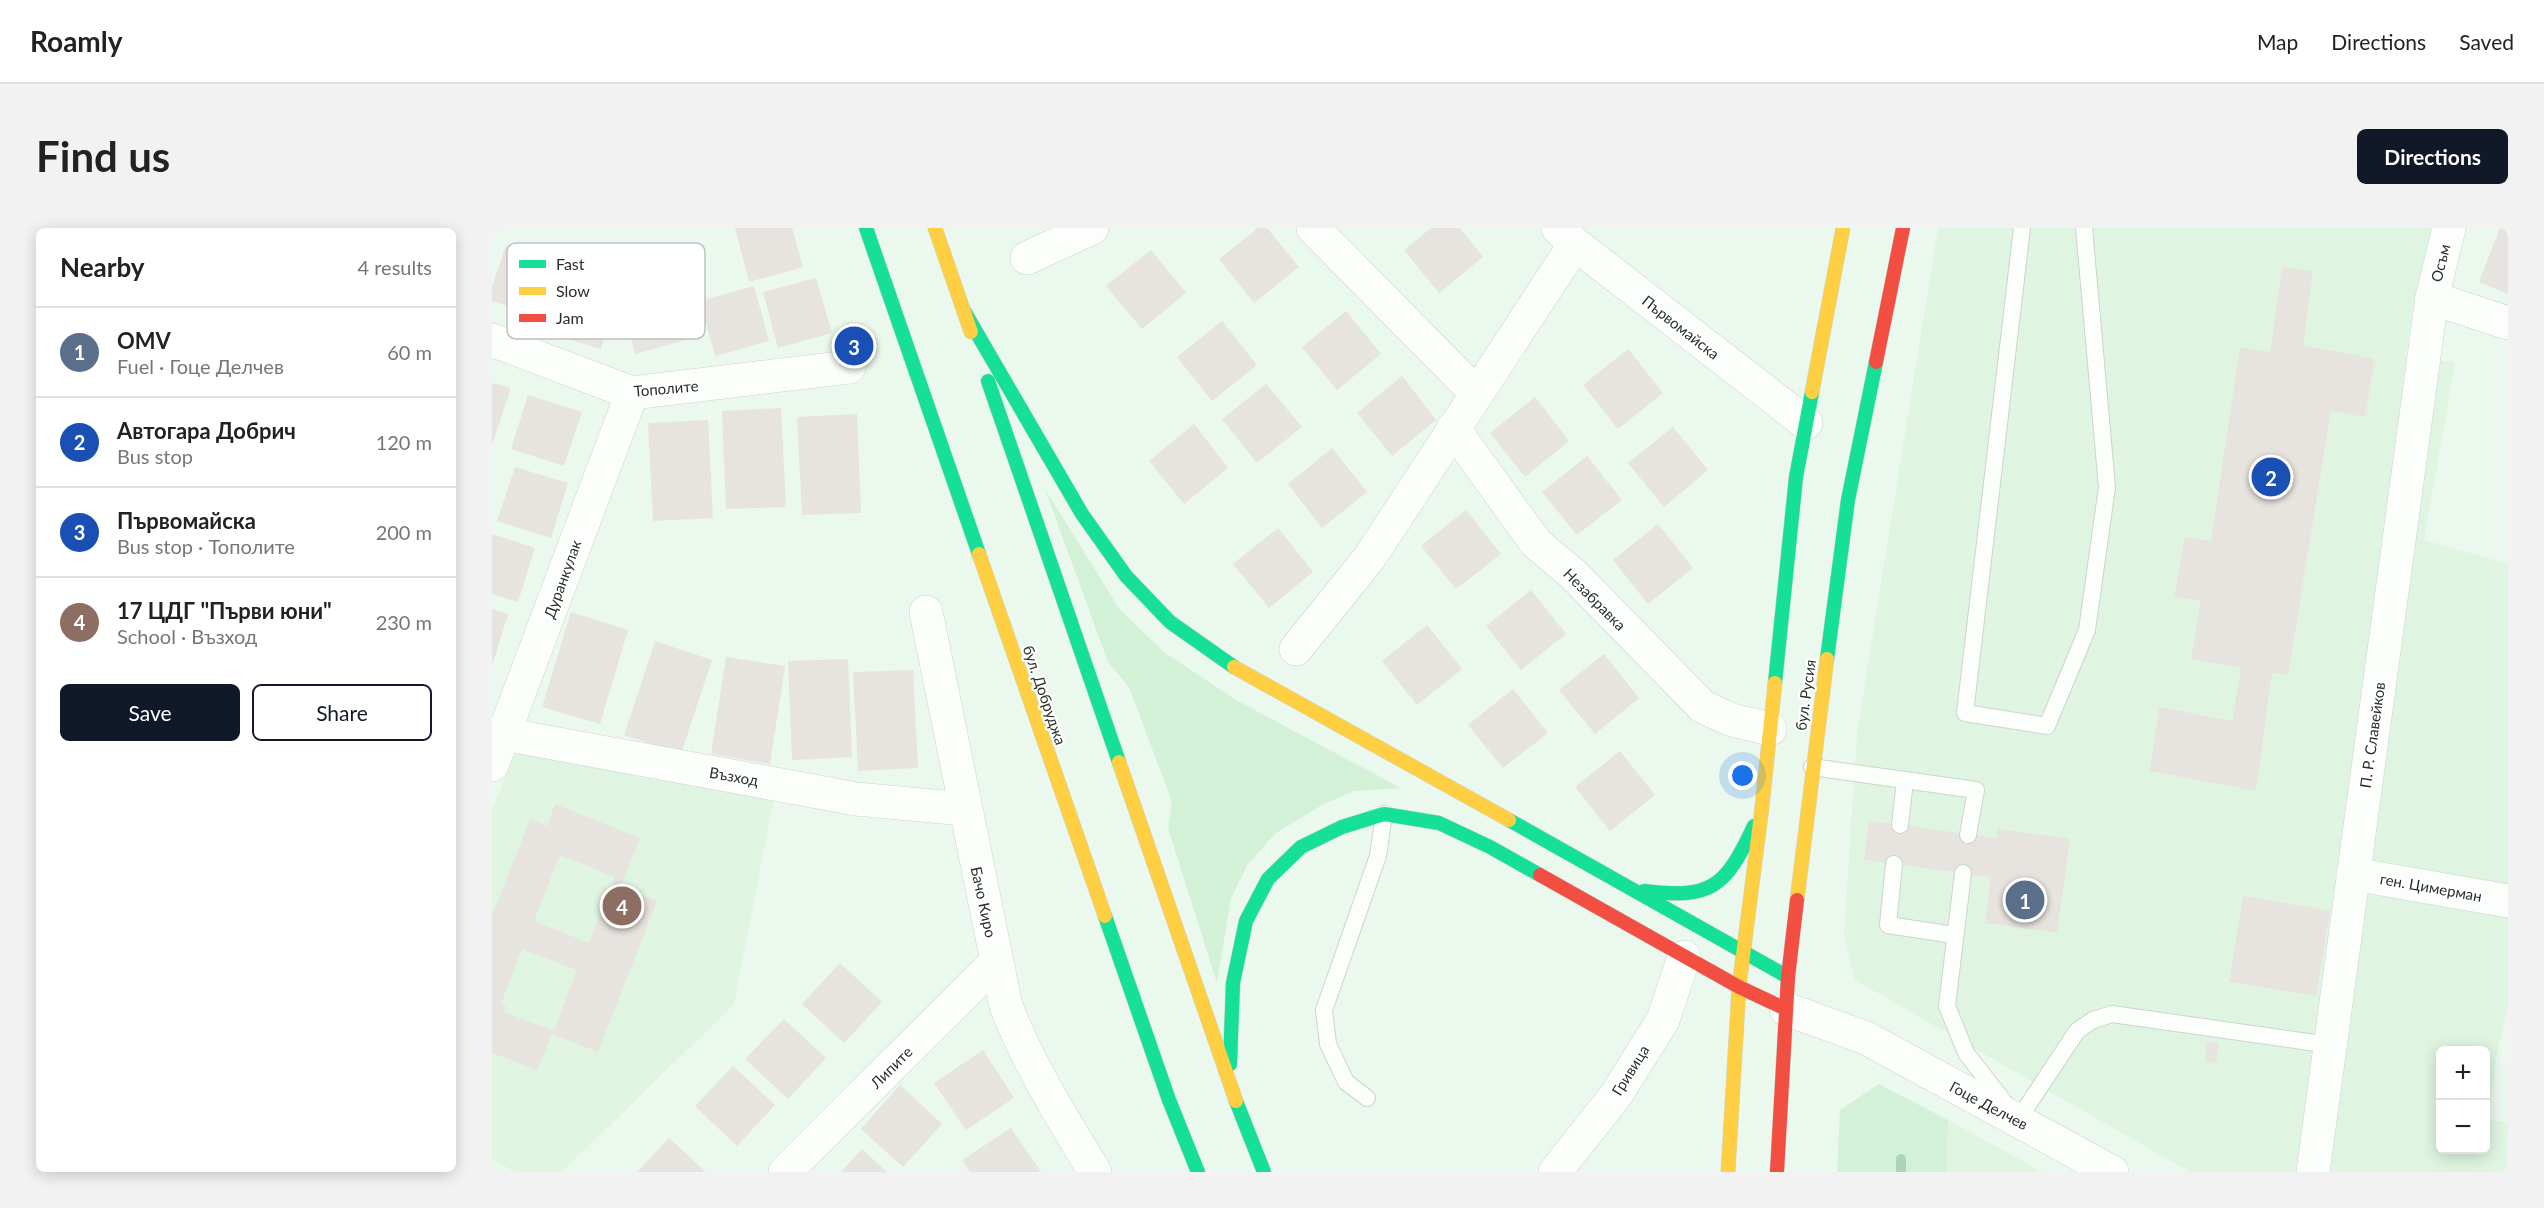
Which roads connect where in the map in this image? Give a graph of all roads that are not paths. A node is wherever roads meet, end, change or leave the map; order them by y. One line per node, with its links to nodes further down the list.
1 (866, 228): 52 (main road, бул. Добруджа)
2 (935, 228): 13 (main road)
3 (1092, 228): 11 (street)
4 (1313, 228): 18 (street)
5 (1843, 228): 19 (main road, бул. Русия)
6 (1902, 228): 26 (main road, бул. Русия)
7 (2022, 228): 8 (lane)
8 (2084, 228)
9 (2449, 228): 12 (street, Осъм)
10 (1566, 236): 18 (street); 19 (street, Първомайска)
11 (1027, 258)
12 (2432, 298): 14 (street); 35 (street, П. Р. Славейков)
13 (964, 310): 36 (main road); 47 (main road)
14 (2508, 323)
15 (492, 340): 17 (street, Тополите)
16 (849, 367): 17 (street, Тополите)
17 (632, 393): 24 (street, Дуранкулак)
18 (1476, 393): 20 (street)
19 (1806, 423): 23 (main road, бул. Русия)
20 (1453, 428): 22 (street); 23 (street, Незабравка)
21 (926, 612): 29 (street, Бачо Киро)
22 (1296, 649)
23 (1770, 729): 28 (main road, бул. Русия)
24 (504, 734): 25 (street, Дуранкулак); 29 (street, Възход)
25 (492, 765)
26 (1812, 767): 27 (lane); 42 (main road, бул. Русия)
27 (1905, 781): 31 (lane); 32 (lane)
28 (1762, 807): 36 (main road); 39 (main road, бул. Русия)
29 (965, 809): 41 (street, Бачо Киро)
30 (1384, 814): 40 (main road); 47 (main road); 48 (lane)
31 (1900, 825)
32 (1968, 835)
33 (1894, 864): 38 (lane)
34 (1963, 873): 38 (lane)
35 (2353, 874): 37 (street, ген. Цимерман); 46 (street, П. Р. Славейков)
36 (1636, 890): 39 (main road)
37 (2508, 901)
38 (1954, 935): 49 (lane)
39 (1744, 950): 42 (main road); 43 (main road, бул. Русия)
40 (1684, 957): 43 (main road); 54 (street, Гривица)
41 (996, 962): 50 (street, Липите); 51 (street, Бачо Киро)
42 (1788, 977): 44 (main road, бул. Русия); 45 (street, Гоце Делчев)
43 (1740, 987): 44 (main road); 55 (main road, бул. Русия)
44 (1786, 1010): 45 (street, Гоце Делчев); 56 (main road, бул. Русия)
45 (1866, 1038): 49 (street, Гоце Делчев)
46 (2330, 1045): 49 (lane); 58 (street, П. Р. Славейков)
47 (1230, 1084): 53 (main road)
48 (1367, 1098)
49 (2018, 1120): 57 (street, Гоце Делчев)
50 (785, 1172)
51 (1095, 1172)
52 (1198, 1172)
53 (1264, 1172)
54 (1555, 1172)
55 (1728, 1172)
56 (1777, 1172)
57 (2112, 1172)
58 (2313, 1172)

